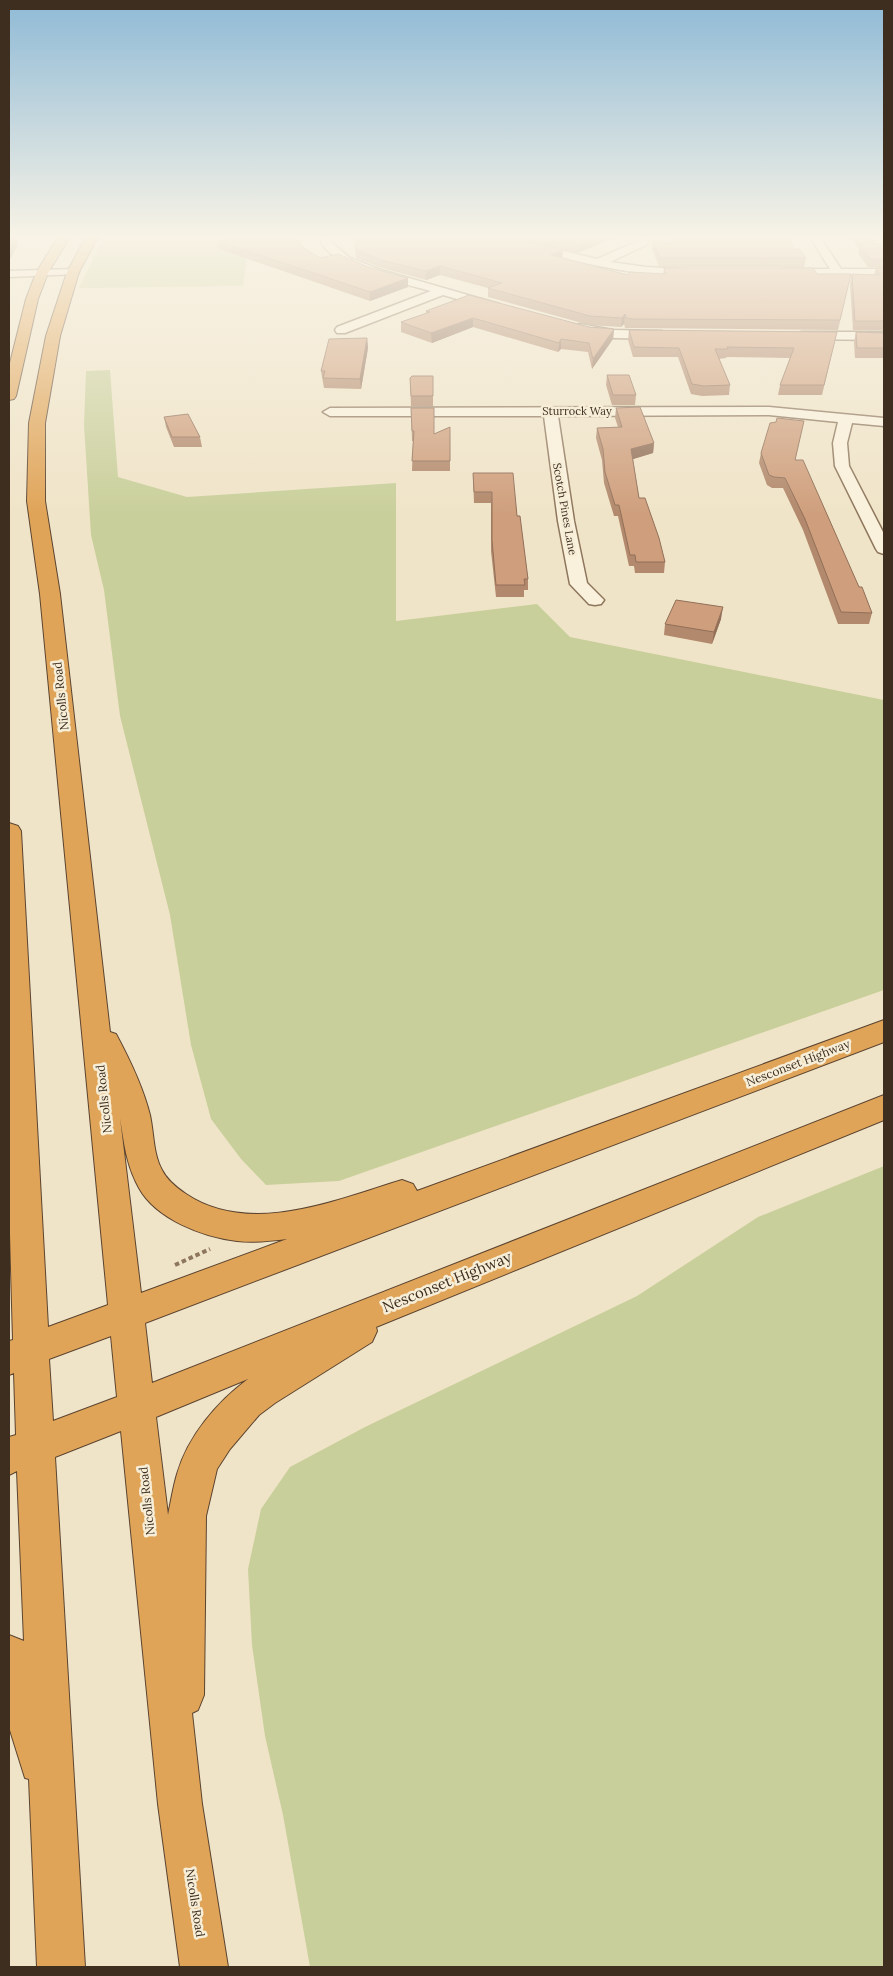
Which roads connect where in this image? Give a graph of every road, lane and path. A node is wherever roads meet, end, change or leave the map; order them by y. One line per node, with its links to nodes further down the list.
1 (25, 329): 7 (highway)
2 (55, 329): 15 (highway, Nicolls Road)
3 (588, 329): 4 (street)
4 (672, 335)
5 (794, 336): 6 (street)
6 (884, 336)
7 (9, 396)
8 (550, 411): 9 (street, Sturrock Way); 10 (street, Sturrock Way); 13 (street, Scotch Pines Lane)
9 (330, 412)
10 (846, 417): 11 (street, Sturrock Way); 12 (street)
11 (884, 422)
12 (884, 549)
13 (595, 600)
14 (9, 831): 17 (highway)
15 (93, 1010): 20 (highway); 24 (highway, Nicolls Road)
16 (884, 1031): 20 (highway, Nesconset Highway)
17 (19, 1076): 19 (highway); 25 (highway)
18 (884, 1107): 23 (highway, Nesconset Highway)
19 (9, 1140)
20 (579, 1146): 24 (highway, Nesconset Highway)
21 (217, 1245): 22 (path)
22 (172, 1266)
23 (428, 1291): 26 (highway, Nesconset Highway); 30 (highway)
24 (127, 1315): 25 (highway, Nesconset Highway); 26 (highway, Nicolls Road)
25 (20, 1353): 27 (highway)
26 (137, 1407): 27 (highway, Nesconset Highway); 30 (highway, Nicolls Road)
27 (22, 1451): 29 (highway)
28 (9, 1656): 29 (highway)
29 (54, 1803): 31 (highway)
30 (180, 1804): 32 (highway, Nicolls Road)
31 (61, 1967)
32 (204, 1967)

